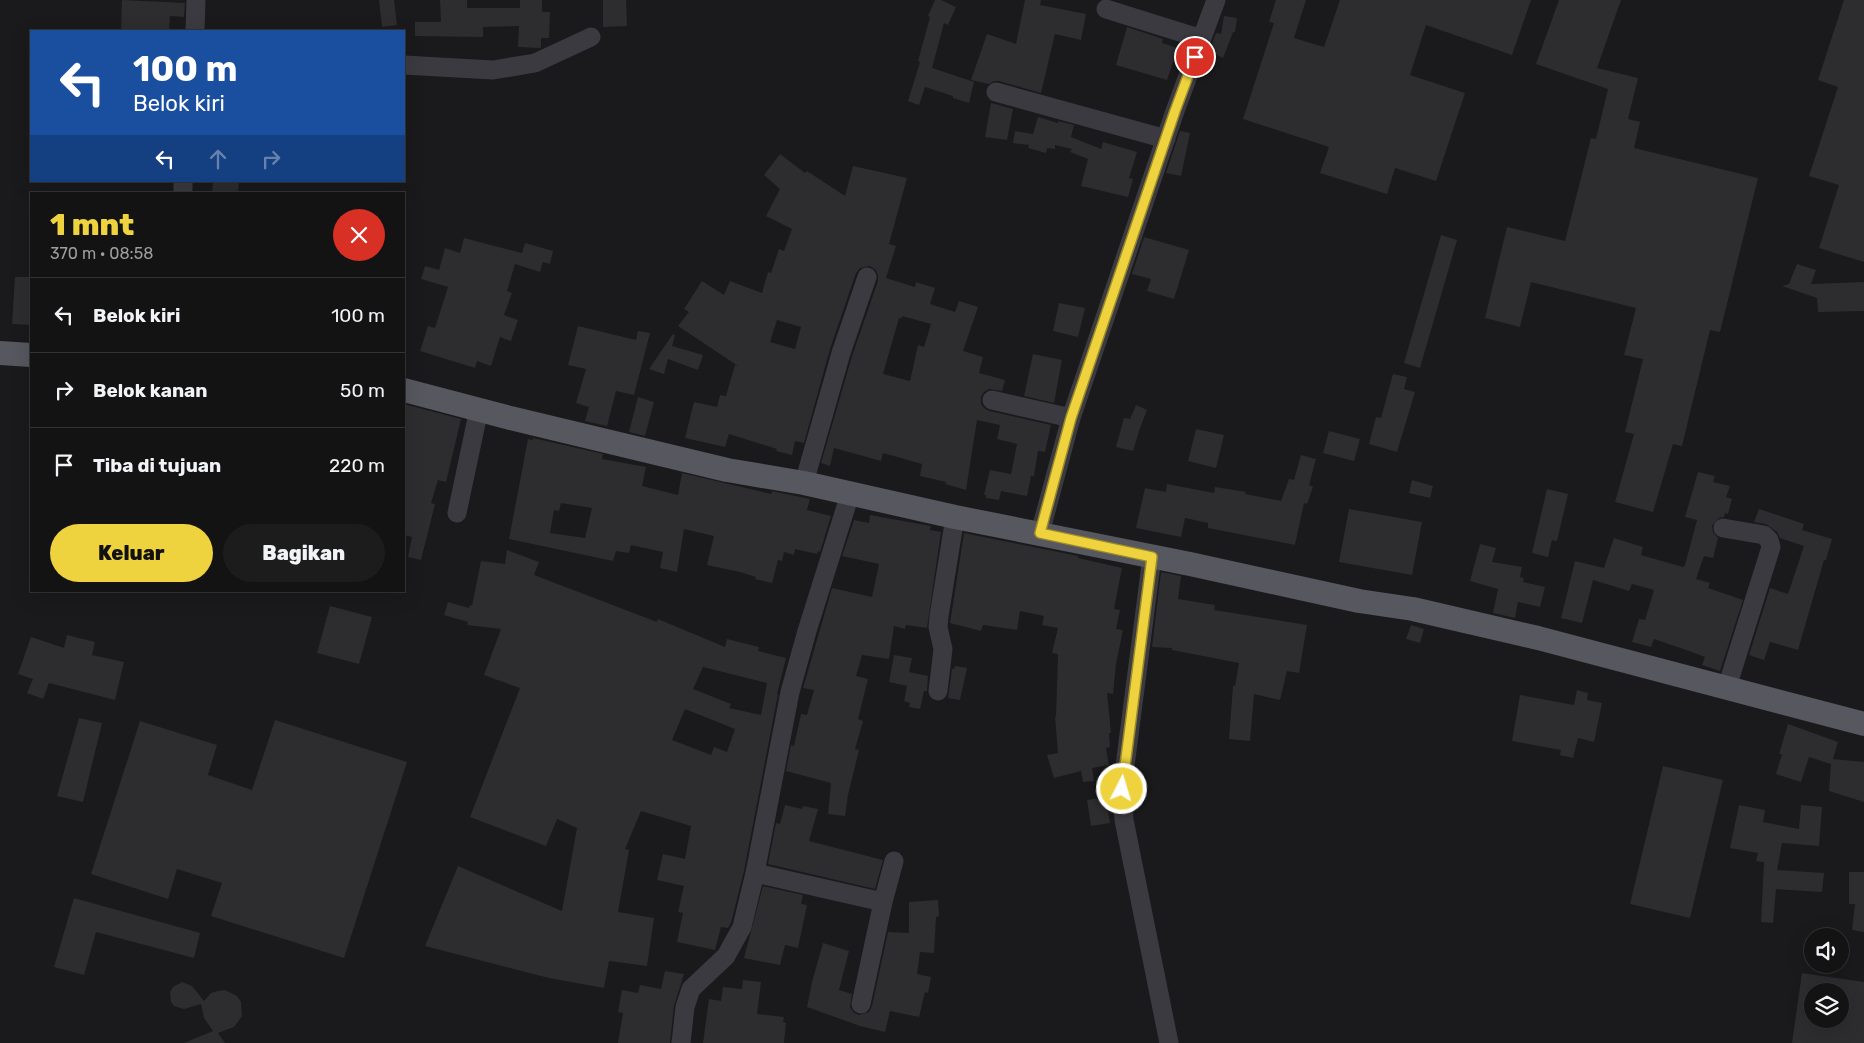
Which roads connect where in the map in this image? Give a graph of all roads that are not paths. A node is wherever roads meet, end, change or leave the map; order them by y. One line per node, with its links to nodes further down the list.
1 (196, 0): 4 (street)
2 (1216, 0): 6 (street)
3 (1106, 9): 6 (street)
4 (194, 30)
5 (591, 38): 7 (street)
6 (1202, 40): 9 (street)
7 (405, 65)
8 (996, 92): 9 (street)
9 (1166, 139): 16 (street)
10 (867, 277): 17 (street)
11 (0, 353): 12 (main road)
12 (30, 355)
13 (405, 390): 15 (main road)
14 (992, 400): 16 (street)
15 (479, 409): 17 (main road); 19 (street)
16 (1071, 418): 22 (street)
17 (804, 483): 18 (main road)
18 (850, 494): 20 (main road); 28 (street)
19 (457, 513)
20 (955, 517): 22 (main road); 25 (street)
21 (1723, 528): 24 (street)
22 (1040, 533): 23 (main road)
23 (1152, 557): 24 (main road); 32 (street)
24 (1727, 687): 26 (main road)
25 (938, 691)
26 (1864, 724)
27 (894, 861): 29 (street)
28 (755, 873): 29 (street); 31 (street)
29 (883, 902): 30 (street)
30 (861, 1004)
31 (681, 1043)
32 (1169, 1043)

